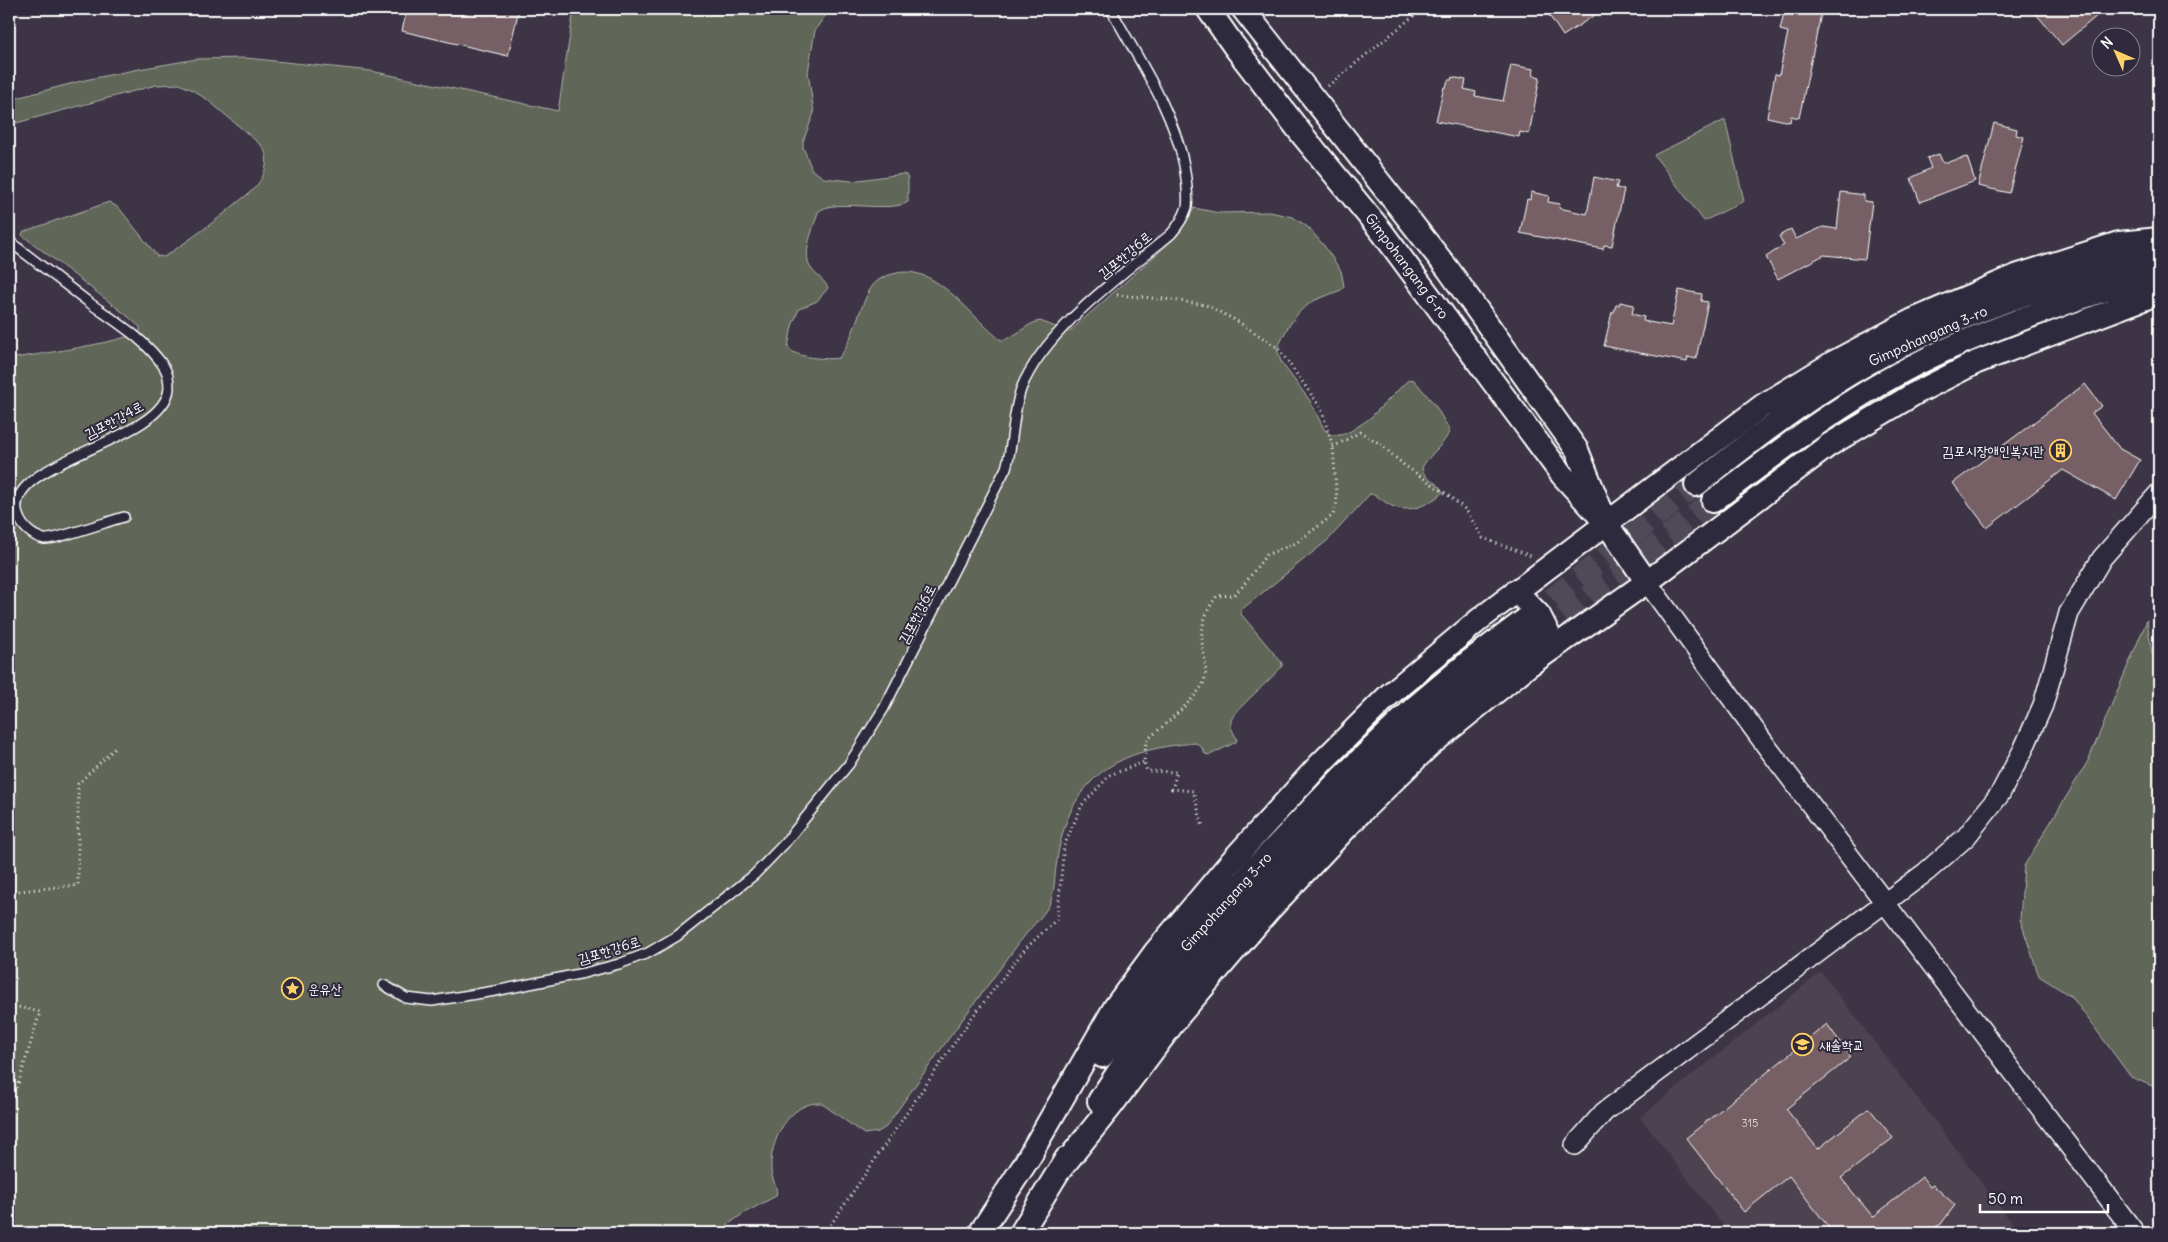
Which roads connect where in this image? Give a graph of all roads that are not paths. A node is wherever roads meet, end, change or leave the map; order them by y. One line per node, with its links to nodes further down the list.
1 (1111, 9): 20 (lane, 김포한강6로)
2 (1208, 9): 14 (street, Gimpohangang 6-ro)
3 (1243, 9): 14 (street, Gimpohangang 6-ro)
4 (2159, 239): 9 (street)
5 (9, 241): 13 (lane, 김포한강4로)
6 (2159, 253): 10 (street, Gimpohangang 3-ro)
7 (2159, 277): 12 (street, Gimpohangang 3-ro)
8 (2159, 293): 15 (street)
9 (1680, 468): 14 (street); 15 (street)
10 (1696, 484)
11 (2159, 492): 19 (street)
12 (1713, 501)
13 (124, 517)
14 (1606, 523): 16 (street, Gimpohangang 6-ro); 17 (street)
15 (1721, 525): 16 (street)
16 (1647, 582): 18 (street); 19 (street)
17 (1516, 591): 18 (street); 22 (street)
18 (1539, 634): 22 (street, Gimpohangang 3-ro); 24 (street)
19 (1885, 902): 21 (street); 25 (street)
20 (384, 985)
21 (1576, 1145)
22 (1024, 1165): 23 (street, Gimpohangang 3-ro)
23 (980, 1233)
24 (1021, 1233)
25 (2135, 1233)

